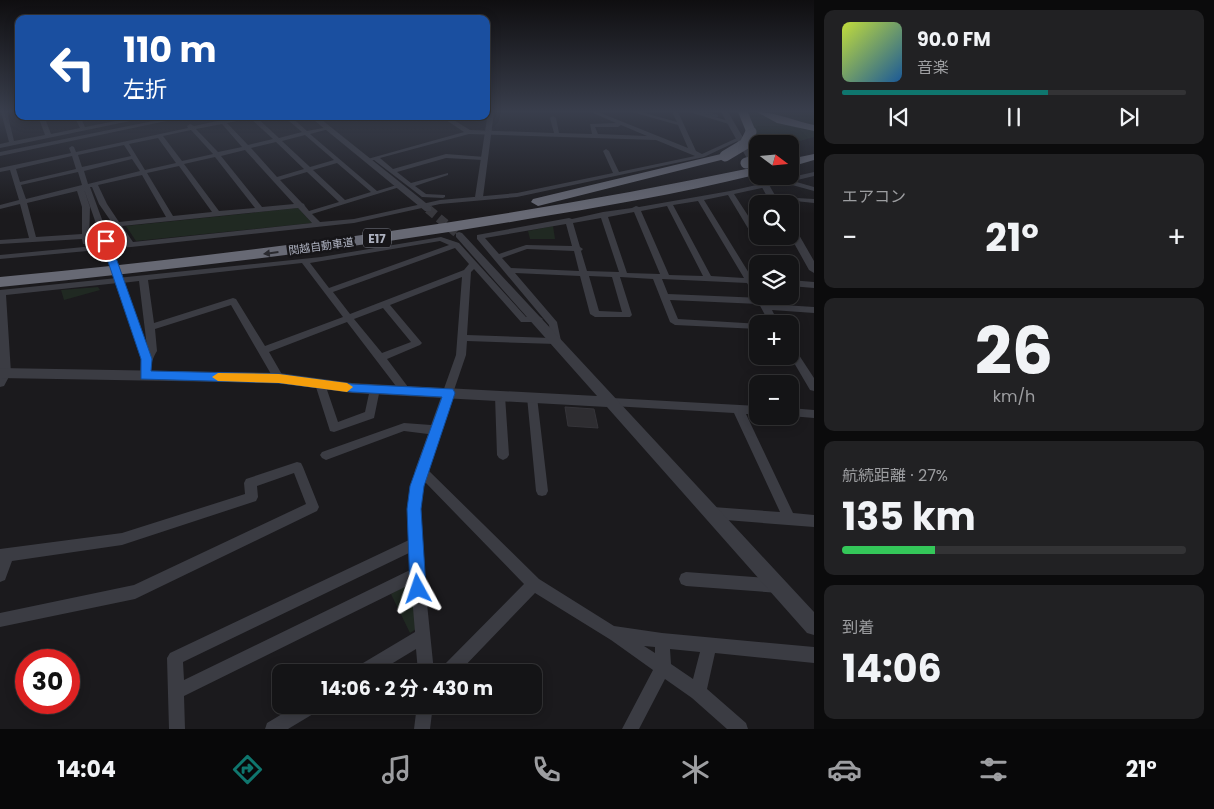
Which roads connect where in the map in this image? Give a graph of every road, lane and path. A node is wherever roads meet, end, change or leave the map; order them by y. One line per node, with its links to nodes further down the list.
1 (42, 146): 23 (street)
2 (71, 146): 24 (street)
3 (112, 146): 24 (street)
4 (128, 146): 28 (street)
5 (168, 146): 36 (street)
6 (208, 146): 25 (street)
7 (254, 146): 19 (street)
8 (283, 146): 40 (street)
9 (319, 146): 33 (street)
10 (353, 146): 32 (street)
11 (418, 146): 32 (street)
12 (485, 146): 30 (street)
13 (677, 146): 22 (street)
14 (689, 146): 22 (street)
15 (723, 146): 26 (street)
16 (743, 146): 27 (highway, bridge)
17 (743, 146): 31 (street)
18 (814, 147): 21 (highway)
19 (246, 148): 25 (street); 51 (street)
20 (606, 151): 48 (street)
21 (799, 151)
22 (692, 152): 26 (street)
23 (0, 154)
24 (74, 154): 38 (street); 39 (street)
25 (217, 155): 36 (street); 74 (street)
26 (702, 156): 48 (street)
27 (725, 156): 71 (highway)
28 (134, 157): 39 (street); 42 (street)
29 (814, 157): 34 (highway)
30 (483, 158): 43 (street); 62 (street)
31 (749, 158)
32 (371, 159): 43 (street); 56 (street)
33 (337, 161): 40 (street); 59 (street)
34 (799, 161)
35 (814, 162): 37 (highway)
36 (181, 164): 42 (street); 76 (street)
37 (799, 165)
38 (12, 167): 41 (street); 52 (street)
39 (80, 169): 52 (street); 53 (street)
40 (308, 169): 51 (street); 67 (street)
41 (0, 170)
42 (144, 172): 53 (street); 78 (street)
43 (393, 172): 54 (street)
44 (749, 173): 71 (highway, 関越自動車道 / E17)
45 (446, 174): 54 (street)
46 (749, 174): 68 (highway, 関越自動車道 / E17)
47 (814, 174): 50 (street)
48 (617, 175): 62 (street)
49 (749, 178): 60 (street)
50 (799, 178)
51 (277, 179): 70 (street)
52 (18, 184): 65 (street)
53 (91, 185): 57 (street); 81 (street); 122 (street, bridge)
54 (411, 185): 61 (street)
55 (799, 185): 58 (street)
56 (400, 186): 59 (street); 73 (street)
57 (79, 188): 65 (street); 83 (street)
58 (814, 189)
59 (376, 193): 67 (street)
60 (730, 193): 63 (street); 80 (street)
61 (455, 194)
62 (479, 197): 73 (street)
63 (700, 198): 69 (street); 100 (street)
64 (799, 200): 66 (street)
65 (24, 201): 72 (street); 84 (street)
66 (814, 201)
67 (343, 202): 75 (street)
68 (640, 202): 69 (street); 77 (street); 101 (street); 107 (highway, 関越自動車道 / E17, one-way to 107)
69 (669, 204): 103 (street)
70 (302, 205): 74 (street); 75 (street)
71 (522, 206): 95 (highway, 関越自動車道 / E17)
72 (0, 207)
73 (426, 207): 82 (street)
74 (260, 210): 76 (street)
75 (309, 212): 82 (street)
76 (217, 214): 78 (street)
77 (604, 214): 79 (street); 99 (street)
78 (171, 218): 81 (street)
79 (569, 220): 90 (street); 92 (street)
80 (749, 223)
81 (117, 224): 88 (street)
82 (318, 225): 88 (street)
83 (86, 236): 84 (street); 89 (street)
84 (33, 240): 86 (street)
85 (458, 240): 93 (street); 94 (street); 108 (street); 115 (street)
86 (0, 242)
87 (799, 244): 97 (street)
88 (131, 245): 89 (street)
89 (86, 250): 91 (street)
90 (578, 250): 92 (street); 98 (street)
91 (0, 257)
92 (497, 257): 96 (street)
93 (304, 261): 102 (street); 108 (street)
94 (470, 268): 111 (street); 115 (street); 118 (street)
95 (0, 269)
96 (508, 270): 98 (street); 119 (street)
97 (814, 270)
98 (584, 273): 99 (street); 99 (street)
99 (619, 275): 101 (street)
100 (749, 275)
101 (661, 276): 103 (street); 109 (street)
102 (143, 278): 107 (street); 117 (street)
103 (708, 278): 104 (street)
104 (749, 281)
105 (799, 284): 106 (street)
106 (814, 285)
107 (0, 289): 124 (street)
108 (328, 291): 114 (street)
109 (664, 298): 110 (street); 116 (street)
110 (749, 300)
111 (385, 304): 114 (street); 121 (street)
112 (788, 305): 113 (street)
113 (814, 310)
114 (349, 318): 120 (street); 121 (street)
115 (538, 319): 119 (street)
116 (749, 326)
117 (150, 327): 120 (street); 122 (street)
118 (463, 338): 119 (street); 131 (street)
119 (556, 341): 134 (street)
120 (262, 351): 126 (street)
121 (380, 358): 130 (street)
122 (146, 359): 125 (street)
123 (799, 363): 128 (street)
124 (2, 376): 125 (street)
125 (145, 376): 126 (street)
126 (279, 378): 127 (street)
127 (320, 384): 129 (street); 129 (street)
128 (814, 387)
129 (375, 389): 130 (street)
130 (406, 391): 131 (street)
131 (449, 393): 132 (street); 139 (street)
132 (500, 396): 133 (street); 141 (street)
133 (532, 397): 134 (street); 143 (street)
134 (612, 402): 135 (street); 144 (street)
135 (738, 409): 136 (street); 145 (street)
136 (749, 410)
137 (799, 413): 138 (street)
138 (814, 414)
139 (435, 430): 140 (street); 142 (street)
140 (326, 455)
141 (503, 455)
142 (421, 470): 147 (street); 152 (street)
143 (542, 490)
144 (713, 513): 145 (street); 153 (street)
145 (789, 519): 146 (street)
146 (814, 521)
147 (415, 544): 149 (street); 165 (street)
148 (4, 555): 150 (street); 154 (street)
149 (417, 574): 157 (street); 165 (street)
150 (0, 575)
151 (686, 579): 153 (street)
152 (534, 584): 156 (street); 163 (street)
153 (780, 586): 155 (street)
154 (0, 620)
155 (814, 626)
156 (612, 633): 158 (street); 164 (street)
157 (423, 636): 161 (street); 162 (street)
158 (662, 641): 159 (street); 164 (street)
159 (709, 645): 160 (street); 166 (street)
160 (814, 655)
161 (377, 664)
162 (425, 664)
163 (457, 664)
164 (663, 667): 166 (street); 172 (street)
165 (176, 692): 169 (street)
166 (698, 692): 173 (street)
167 (298, 714): 170 (street)
168 (424, 714): 171 (street)
169 (177, 729)
170 (274, 729)
171 (422, 729)
172 (630, 729)
173 (740, 729)

